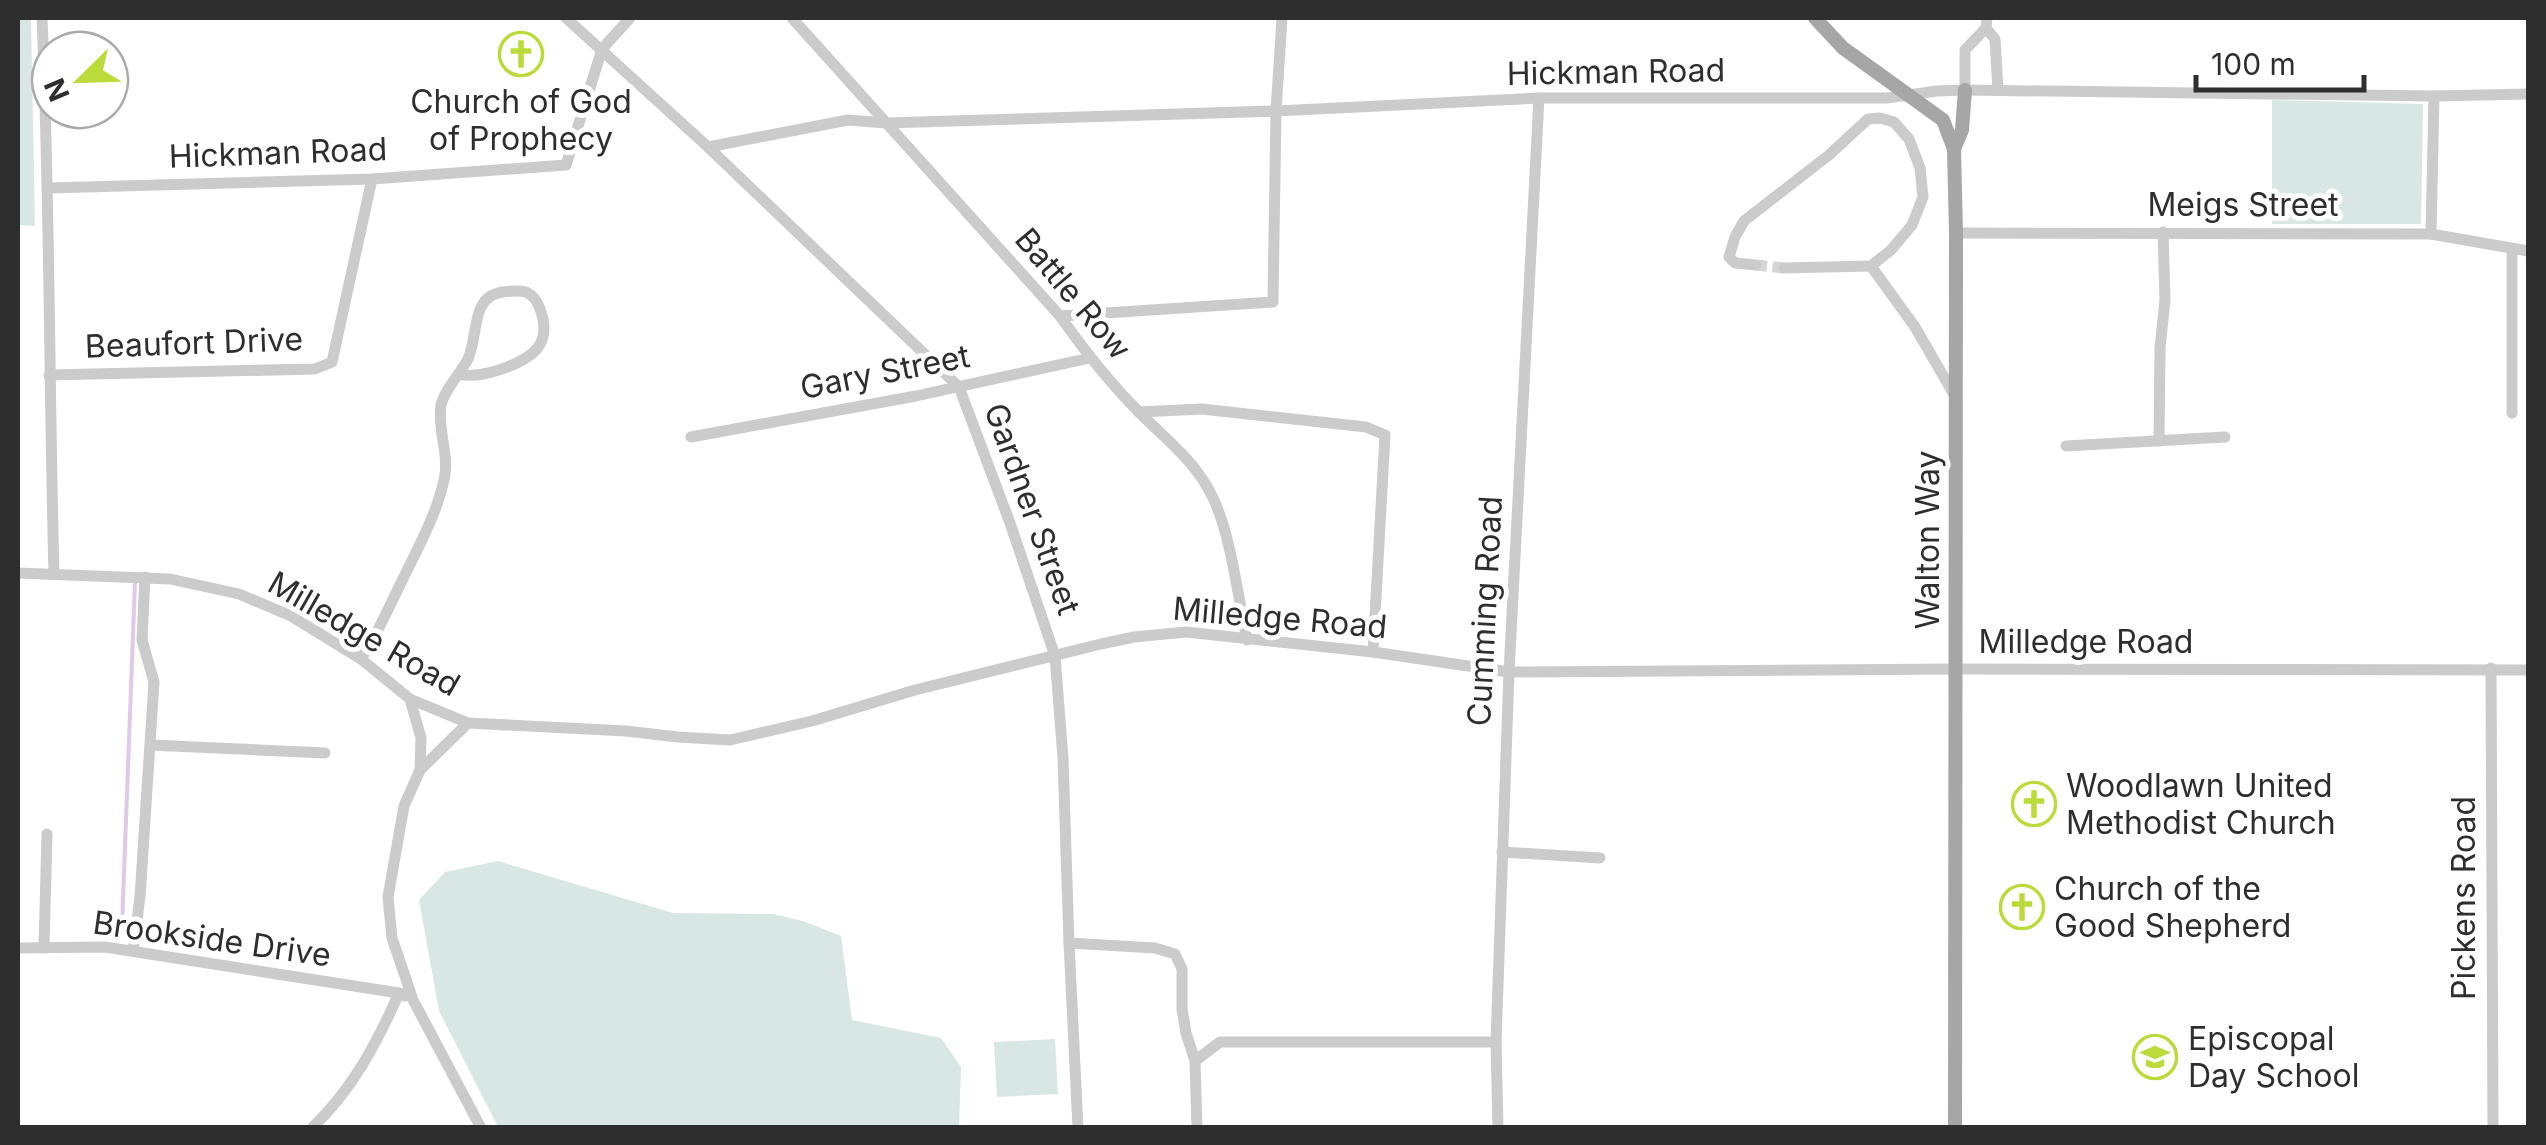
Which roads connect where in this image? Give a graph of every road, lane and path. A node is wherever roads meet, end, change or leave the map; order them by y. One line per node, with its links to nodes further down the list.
1 (42, 18): 22 (street)
2 (566, 18): 8 (street, Gardner Street)
3 (630, 18): 8 (street)
4 (792, 18): 18 (street, Battle Row)
5 (1282, 18): 16 (street)
6 (1815, 18): 12 (main road)
7 (1986, 23): 9 (street); 10 (street)
8 (602, 49): 19 (street, Gardner Street); 21 (street, Hickman Road)
9 (1965, 90): 10 (street, Hickman Road); 12 (street, Hickman Road); 20 (main road, Walton Way)
10 (1998, 90): 13 (street, Hickman Road)
11 (2528, 94): 13 (street, Hickman Road)
12 (1910, 95): 15 (street, Hickman Road); 20 (main road)
13 (2434, 96): 25 (street)
14 (1539, 98): 15 (street, Hickman Road); 16 (street, Hickman Road); 53 (street, Cumming Road)
15 (1887, 98): 17 (street)
16 (1276, 112): 18 (street, Hickman Road); 31 (street)
17 (1880, 118): 28 (street); 29 (street)
18 (886, 123): 19 (street, Hickman Road); 31 (street, Battle Row)
19 (708, 148): 35 (street, Gardner Street)
20 (1954, 149): 23 (main road, Walton Way)
21 (372, 179): 22 (street, Hickman Road); 34 (street, Beaufort Drive)
22 (49, 188): 34 (street)
23 (1956, 232): 24 (street, Meigs Street); 36 (main road, Walton Way)
24 (2162, 232): 25 (street, Meigs Street); 41 (street)
25 (2430, 234): 26 (street, Meigs Street)
26 (2512, 250): 27 (street, Meigs Street); 38 (street)
27 (2528, 251)
28 (1756, 265)
29 (1871, 266): 30 (street); 36 (street)
30 (1784, 268)
31 (1060, 316): 32 (street, Battle Row)
32 (1090, 358): 35 (street, Gary Street); 37 (street, Battle Row)
33 (458, 374): 33 (street); 49 (street)
34 (49, 375): 44 (street)
35 (959, 387): 39 (street, Gary Street); 48 (street, Gardner Street)
36 (1956, 398): 51 (main road, Walton Way)
37 (1138, 412): 46 (street, Battle Row); 47 (street)
38 (2512, 414)
39 (691, 437)
40 (2225, 437): 41 (street)
41 (2159, 441): 42 (street)
42 (2066, 446)
43 (18, 573): 44 (street, Milledge Road)
44 (54, 574): 45 (street, Milledge Road)
45 (145, 577): 49 (street, Milledge Road); 56 (street)
46 (1246, 640): 47 (street, Milledge Road); 48 (street, Milledge Road)
47 (1373, 652): 53 (street, Milledge Road)
48 (1055, 656): 55 (street, Milledge Road); 62 (street, Gardner Street)
49 (361, 659): 54 (street, Milledge Road)
50 (2491, 668): 51 (street, Milledge Road); 52 (street, Milledge Road); 76 (street, Pickens Road)
51 (1956, 669): 53 (street, Milledge Road); 75 (main road, Walton Way)
52 (2528, 670)
53 (1508, 672): 60 (street, Cumming Road)
54 (410, 699): 55 (street, Milledge Road); 58 (street)
55 (468, 723): 58 (street)
56 (150, 745): 57 (street); 65 (street)
57 (325, 753)
58 (420, 770): 67 (street)
59 (48, 834): 64 (street)
60 (1502, 852): 61 (street); 68 (street, Cumming Road)
61 (1600, 858)
62 (1069, 943): 69 (street); 72 (street, Gardner Street)
63 (18, 948): 64 (street, Brookside Drive)
64 (44, 948): 65 (street, Brookside Drive)
65 (132, 951): 66 (street, Brookside Drive)
66 (399, 993): 67 (street, Brookside Drive); 70 (street)
67 (413, 1000): 71 (street)
68 (1496, 1042): 69 (street); 74 (street, Cumming Road)
69 (1194, 1061): 73 (street)
70 (312, 1128)
71 (481, 1128)
72 (1078, 1128)
73 (1196, 1128)
74 (1498, 1128)
75 (1956, 1128)
76 (2493, 1128)

